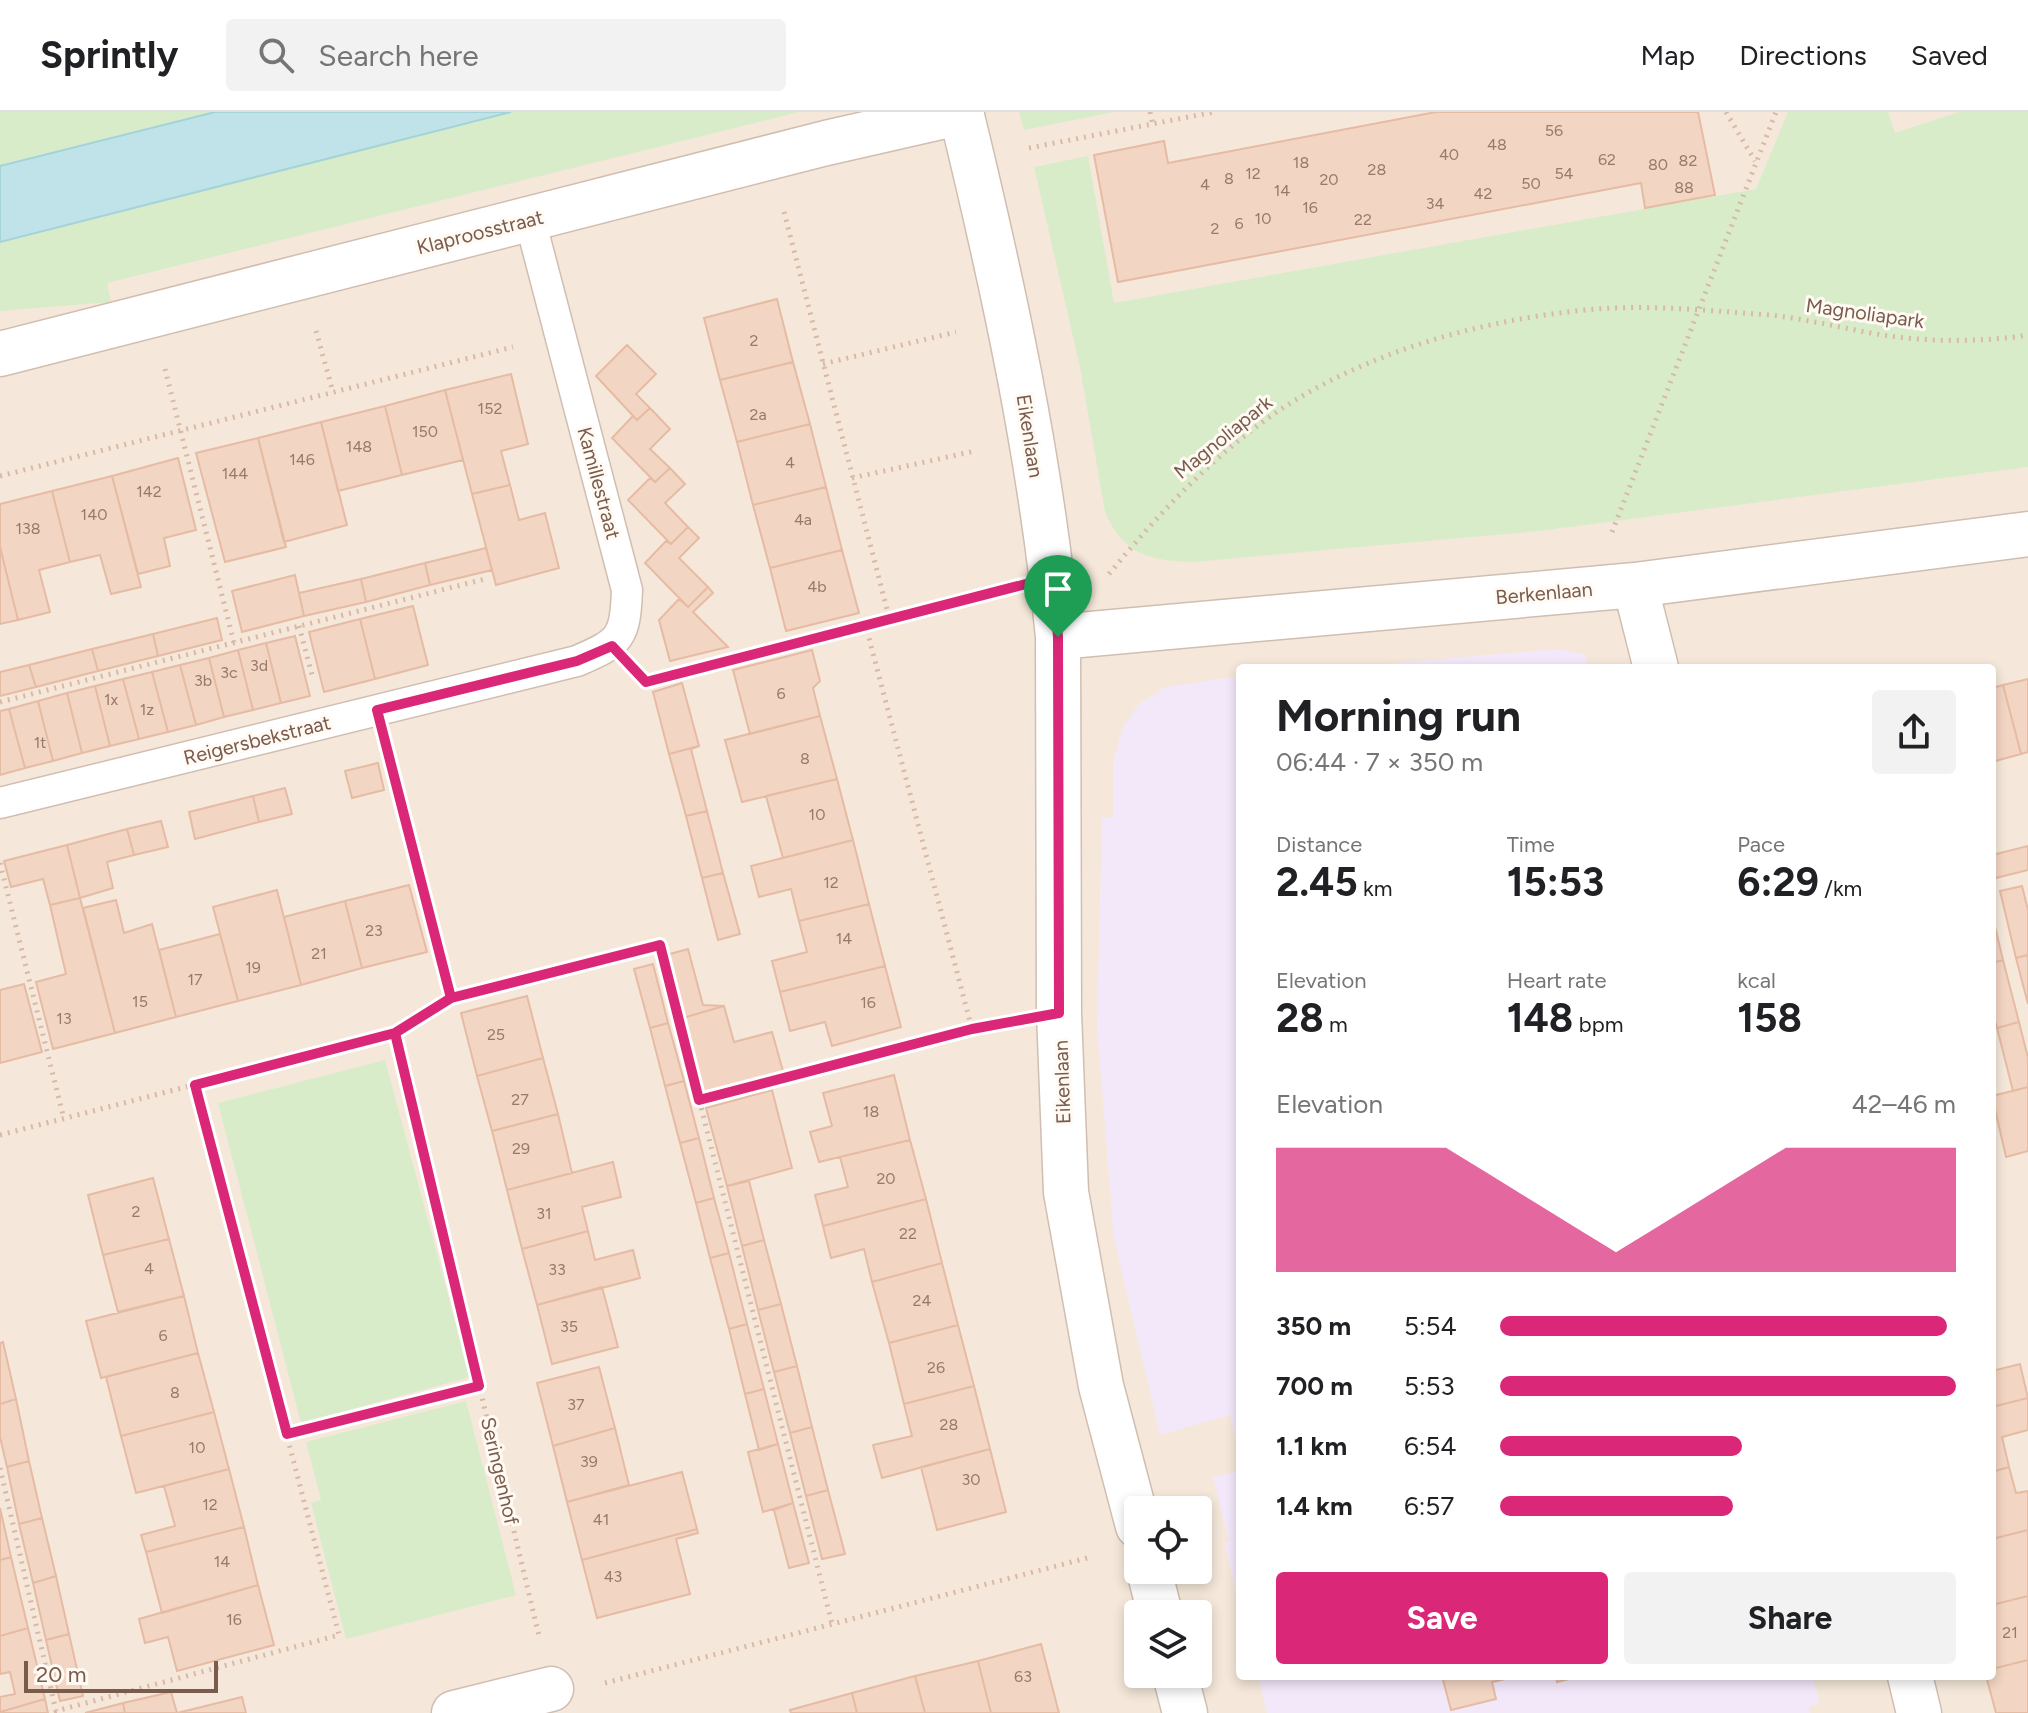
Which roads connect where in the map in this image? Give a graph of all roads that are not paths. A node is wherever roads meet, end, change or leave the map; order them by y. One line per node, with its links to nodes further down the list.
1 (962, 112): 2 (street, Klaproosstraat); 6 (street, Eikenlaan)
2 (530, 220): 3 (street, Klaproosstraat); 8 (lane, Kamillestraat)
3 (0, 354)
4 (2028, 534): 5 (street, Berkenlaan)
5 (1635, 585): 6 (street, Berkenlaan); 7 (street)
6 (1058, 637): 10 (street, Eikenlaan)
7 (1655, 664)
8 (515, 676): 9 (lane, Reigersbekstraat)
9 (0, 803)
10 (1130, 1496)
11 (1911, 1680): 16 (street)
12 (1179, 1688): 15 (street)
13 (551, 1689): 14 (street)
14 (454, 1713)
15 (1185, 1713)
16 (1919, 1713)

